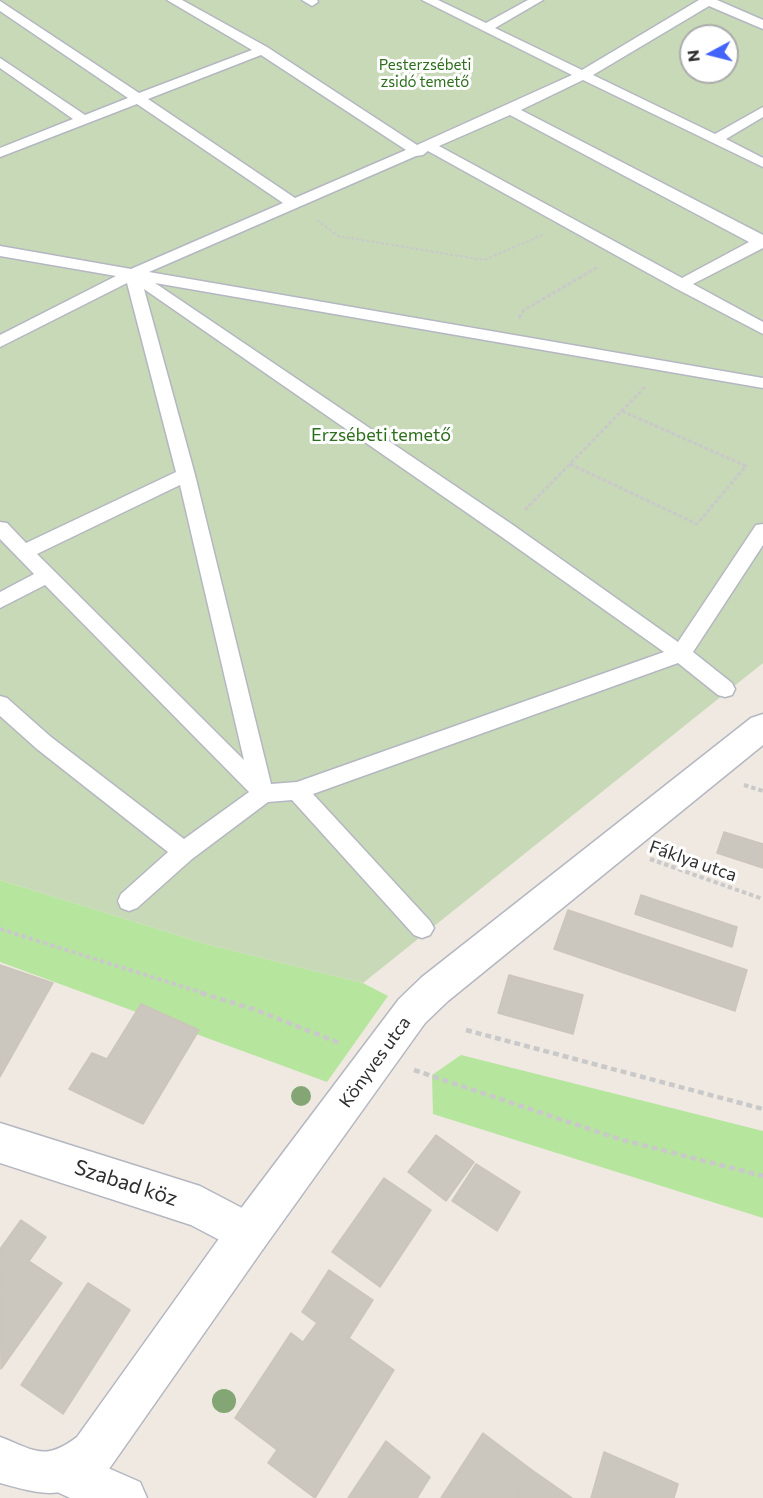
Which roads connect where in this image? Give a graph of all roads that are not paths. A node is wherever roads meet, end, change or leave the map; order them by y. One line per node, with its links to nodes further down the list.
1 (173, 0): 8 (lane)
2 (428, 0): 7 (lane)
3 (537, 0): 7 (lane)
4 (709, 0): 6 (lane); 10 (lane)
5 (0, 5): 11 (lane)
6 (763, 25)
7 (486, 28): 10 (lane)
8 (262, 50): 11 (lane); 16 (lane)
9 (0, 62): 14 (lane)
10 (583, 75): 12 (lane); 15 (lane)
11 (137, 99): 14 (lane); 19 (lane)
12 (510, 110): 16 (lane); 20 (lane)
13 (763, 111): 15 (lane)
14 (85, 121): 17 (lane)
15 (715, 140): 18 (lane)
16 (423, 149): 19 (lane); 23 (lane)
17 (0, 153)
18 (763, 163)
19 (296, 205): 22 (lane)
20 (762, 241): 23 (lane)
21 (0, 251): 22 (lane)
22 (132, 274): 25 (lane); 26 (lane); 27 (lane); 33 (lane)
23 (681, 285): 24 (lane)
24 (763, 329)
25 (0, 342)
26 (763, 383)
27 (186, 475): 30 (lane); 38 (lane)
28 (0, 528): 30 (lane)
29 (763, 530): 33 (lane)
30 (24, 552): 31 (lane)
31 (47, 575): 32 (lane); 38 (lane)
32 (0, 601)
33 (681, 654): 34 (lane); 37 (lane)
34 (725, 689)
35 (0, 704): 39 (lane)
36 (763, 727): 43 (street, Könyves utca)
37 (297, 791): 38 (lane); 41 (lane)
38 (263, 793): 39 (lane)
39 (184, 852): 40 (lane)
40 (129, 902)
41 (422, 928)
42 (0, 1143): 43 (street, Szabad köz)
43 (248, 1234): 45 (street, Könyves utca)
44 (0, 1460): 45 (street)
45 (67, 1473): 46 (street)
46 (124, 1498)

